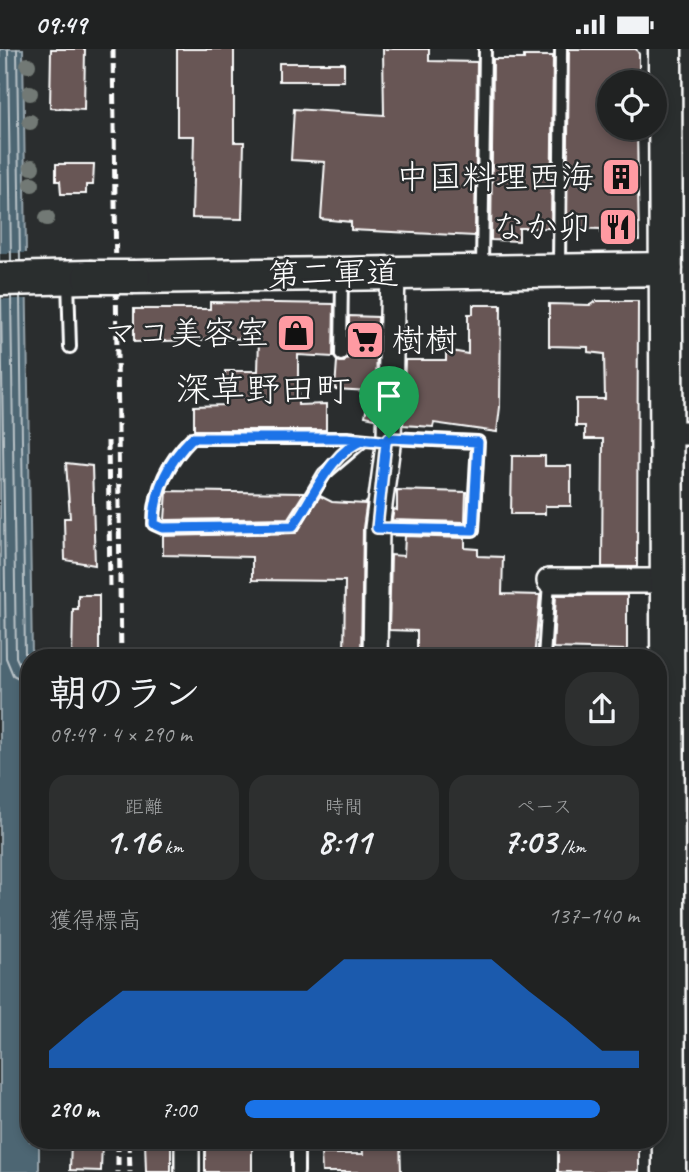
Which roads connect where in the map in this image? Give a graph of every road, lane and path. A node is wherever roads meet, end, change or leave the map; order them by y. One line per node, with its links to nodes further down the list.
1 (485, 49): 6 (lane)
2 (561, 49): 5 (lane)
3 (665, 49): 4 (street)
4 (666, 269): 5 (street, 第二軍道); 13 (street)
5 (559, 271): 6 (street, 第二軍道)
6 (482, 272): 7 (street, 第二軍道)
7 (393, 273): 8 (street, 第二軍道); 14 (street)
8 (342, 274): 9 (street, 第二軍道, bridge); 12 (lane)
9 (79, 277): 10 (street, 第二軍道); 11 (lane)
10 (0, 279)
11 (70, 347)
12 (341, 355)
13 (678, 433): 17 (street)
14 (380, 440): 14 (lane); 15 (street); 15 (lane)
15 (377, 528): 18 (street)
16 (549, 581): 17 (street); 19 (lane)
17 (666, 581): 20 (street)
18 (375, 649)
19 (545, 649)
20 (678, 838): 21 (street)
21 (667, 901)
22 (667, 1089): 27 (street)
23 (187, 1149): 25 (street)
24 (298, 1149): 26 (lane)
25 (187, 1172)
26 (298, 1172)
27 (669, 1172)

